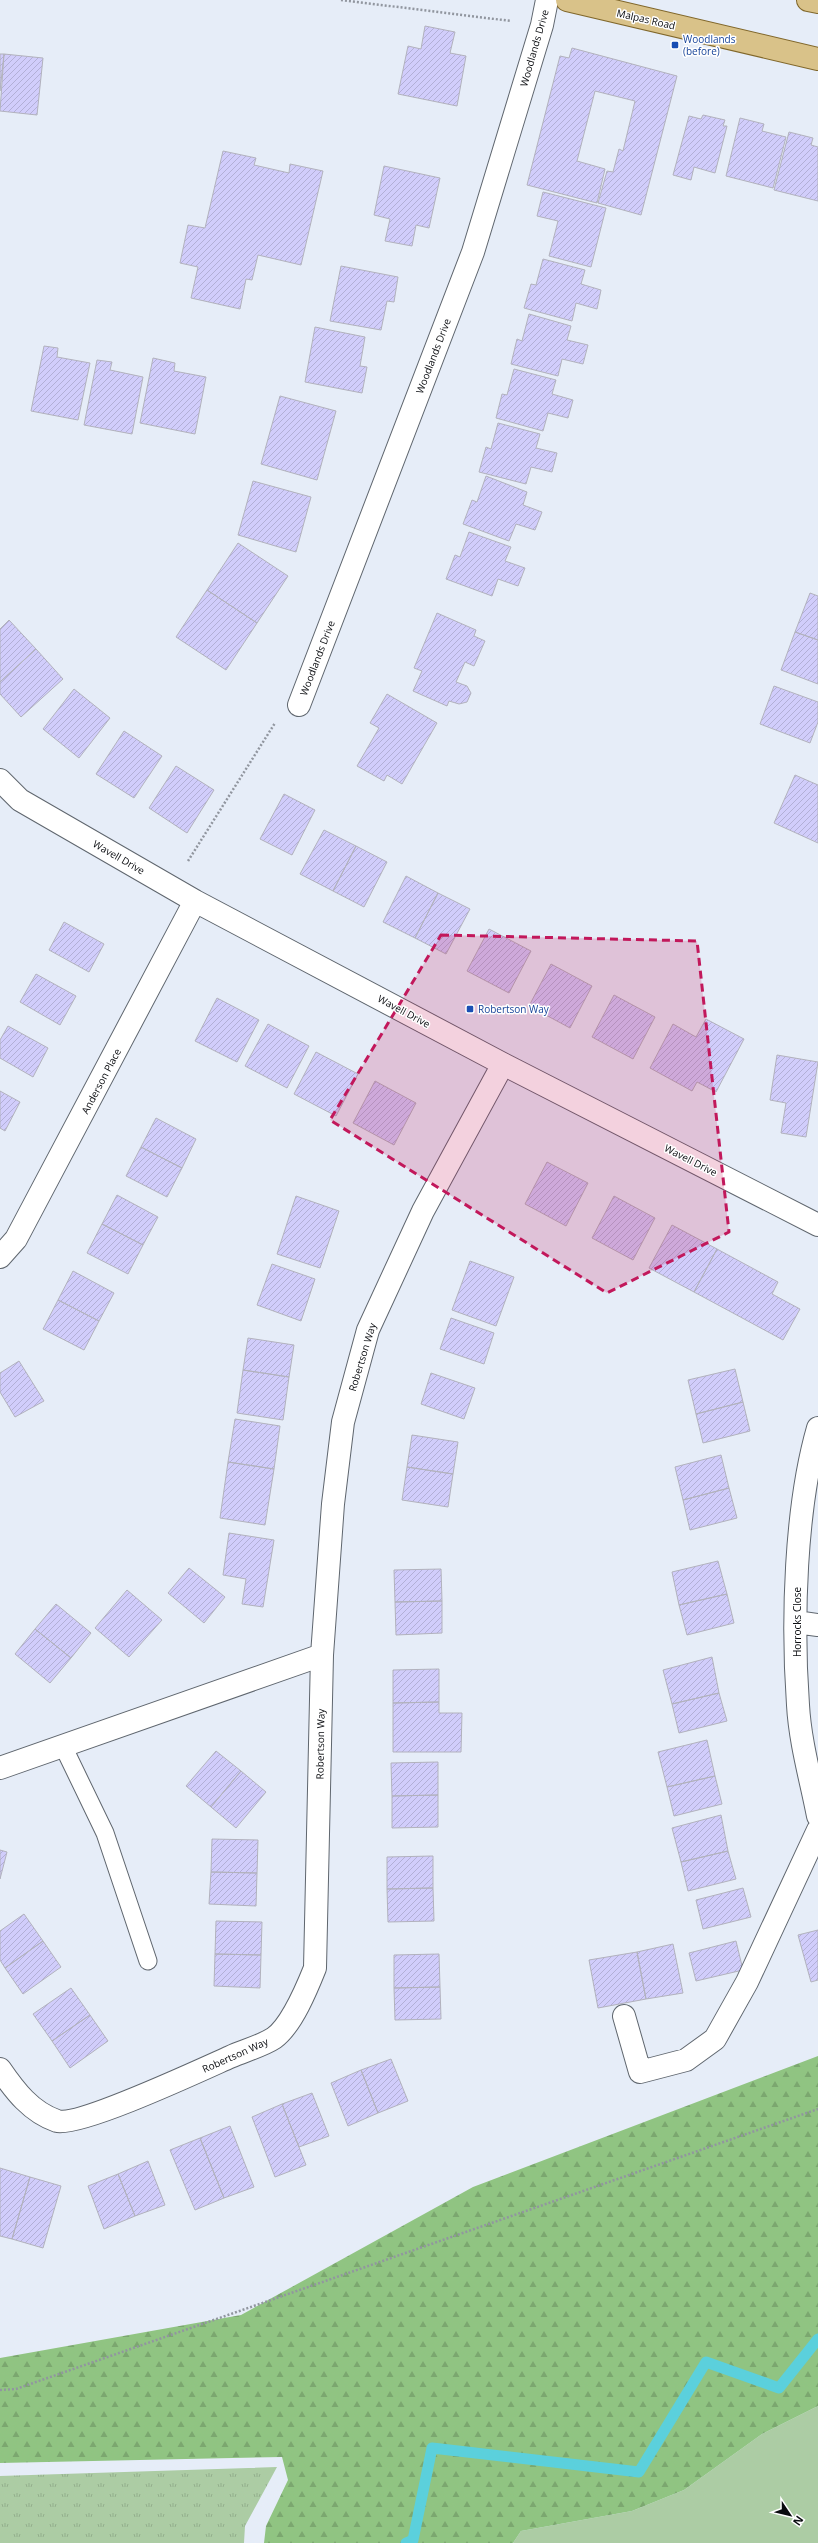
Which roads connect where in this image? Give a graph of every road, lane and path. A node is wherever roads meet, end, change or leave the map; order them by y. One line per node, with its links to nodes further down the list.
1 (341, 0): 6 (path)
2 (547, 0): 6 (street, Woodlands Drive)
3 (567, 0): 7 (main road, Malpas Road)
4 (808, 0): 5 (main road)
5 (818, 2)
6 (542, 25): 8 (street, Woodlands Drive)
7 (818, 59)
8 (299, 705): 10 (path)
9 (0, 780): 10 (street, Wavell Drive)
10 (171, 887): 11 (street, Wavell Drive)
11 (195, 901): 12 (street, Wavell Drive); 14 (street, Anderson Place)
12 (503, 1064): 13 (street, Wavell Drive); 18 (street, Robertson Way)
13 (818, 1225)
14 (0, 1257)
15 (818, 1428): 16 (street, Horrocks Close)
16 (796, 1622): 17 (street); 21 (street, Horrocks Close)
17 (818, 1626)
18 (322, 1655): 19 (street); 25 (street, Robertson Way)
19 (62, 1746): 20 (street); 23 (lane)
20 (0, 1768)
21 (818, 1816)
22 (818, 1830): 24 (street)
23 (148, 1961)
24 (624, 2016)
25 (0, 2069)
26 (818, 2109): 27 (path)
27 (0, 2390)

